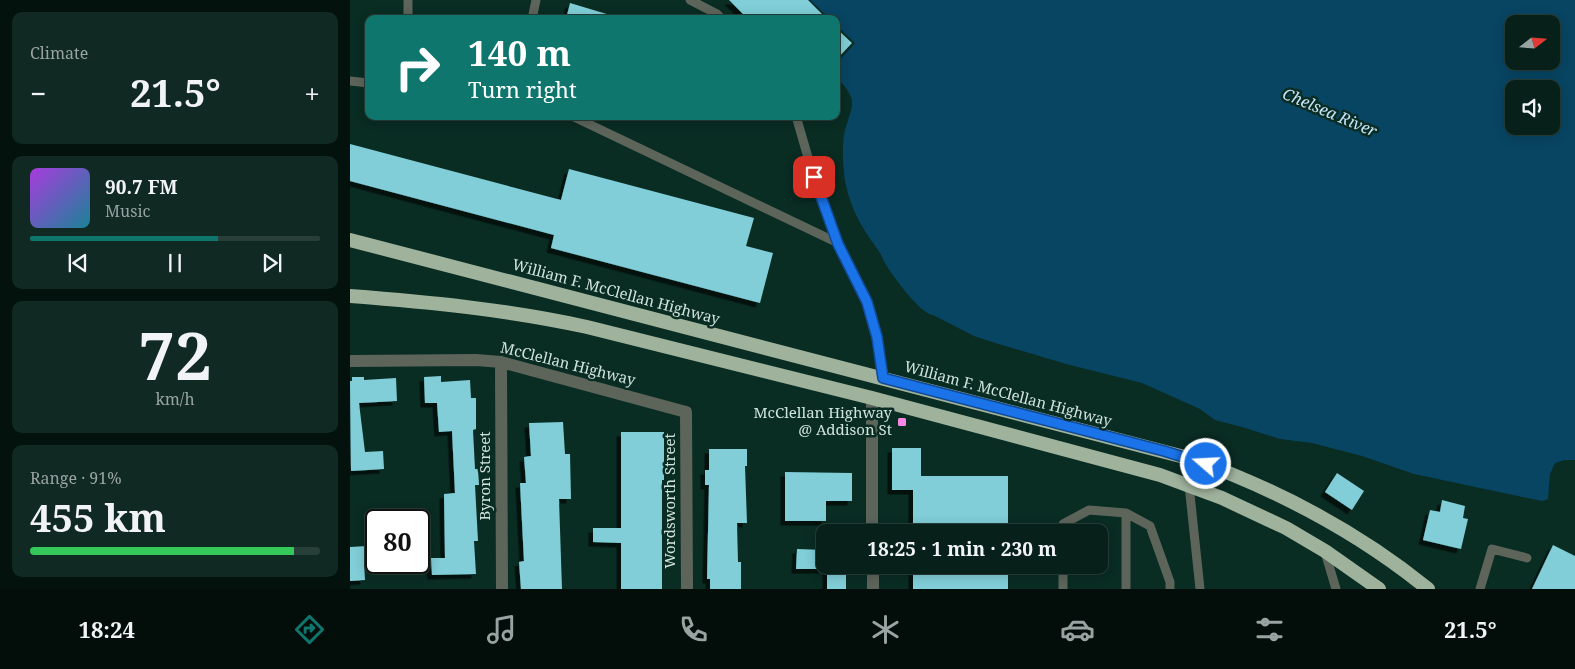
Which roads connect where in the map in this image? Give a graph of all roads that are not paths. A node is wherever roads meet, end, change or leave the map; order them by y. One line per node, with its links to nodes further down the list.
1 (408, 0): 4 (lane)
2 (536, 0): 5 (lane)
3 (690, 0): 6 (lane)
4 (408, 15)
5 (533, 15)
6 (718, 15)
7 (350, 81): 8 (lane)
8 (365, 83)
9 (580, 120): 12 (lane)
10 (797, 120): 12 (lane)
11 (350, 240): 16 (highway, William F. McClellan Highway)
12 (838, 244): 16 (lane)
13 (350, 296): 17 (highway)
14 (350, 362): 15 (street, McClellan Highway)
15 (501, 362): 18 (street, McClellan Highway); 27 (street, Byron Street)
16 (883, 378): 36 (highway, William F. McClellan Highway)
17 (872, 398): 19 (highway); 21 (street)
18 (686, 412): 28 (street, Wordsworth Street)
19 (1189, 485): 23 (highway); 33 (lane)
20 (1126, 513): 22 (lane); 31 (lane); 32 (lane)
21 (872, 524)
22 (1063, 524)
23 (1325, 551): 34 (lane); 35 (highway)
24 (1527, 558): 37 (lane)
25 (873, 574): 29 (street)
26 (1063, 574): 30 (lane)
27 (502, 589)
28 (687, 589)
29 (873, 589)
30 (1063, 589)
31 (1126, 589)
32 (1170, 589)
33 (1200, 589)
34 (1336, 589)
35 (1379, 589)
36 (1428, 589)
37 (1480, 589)

